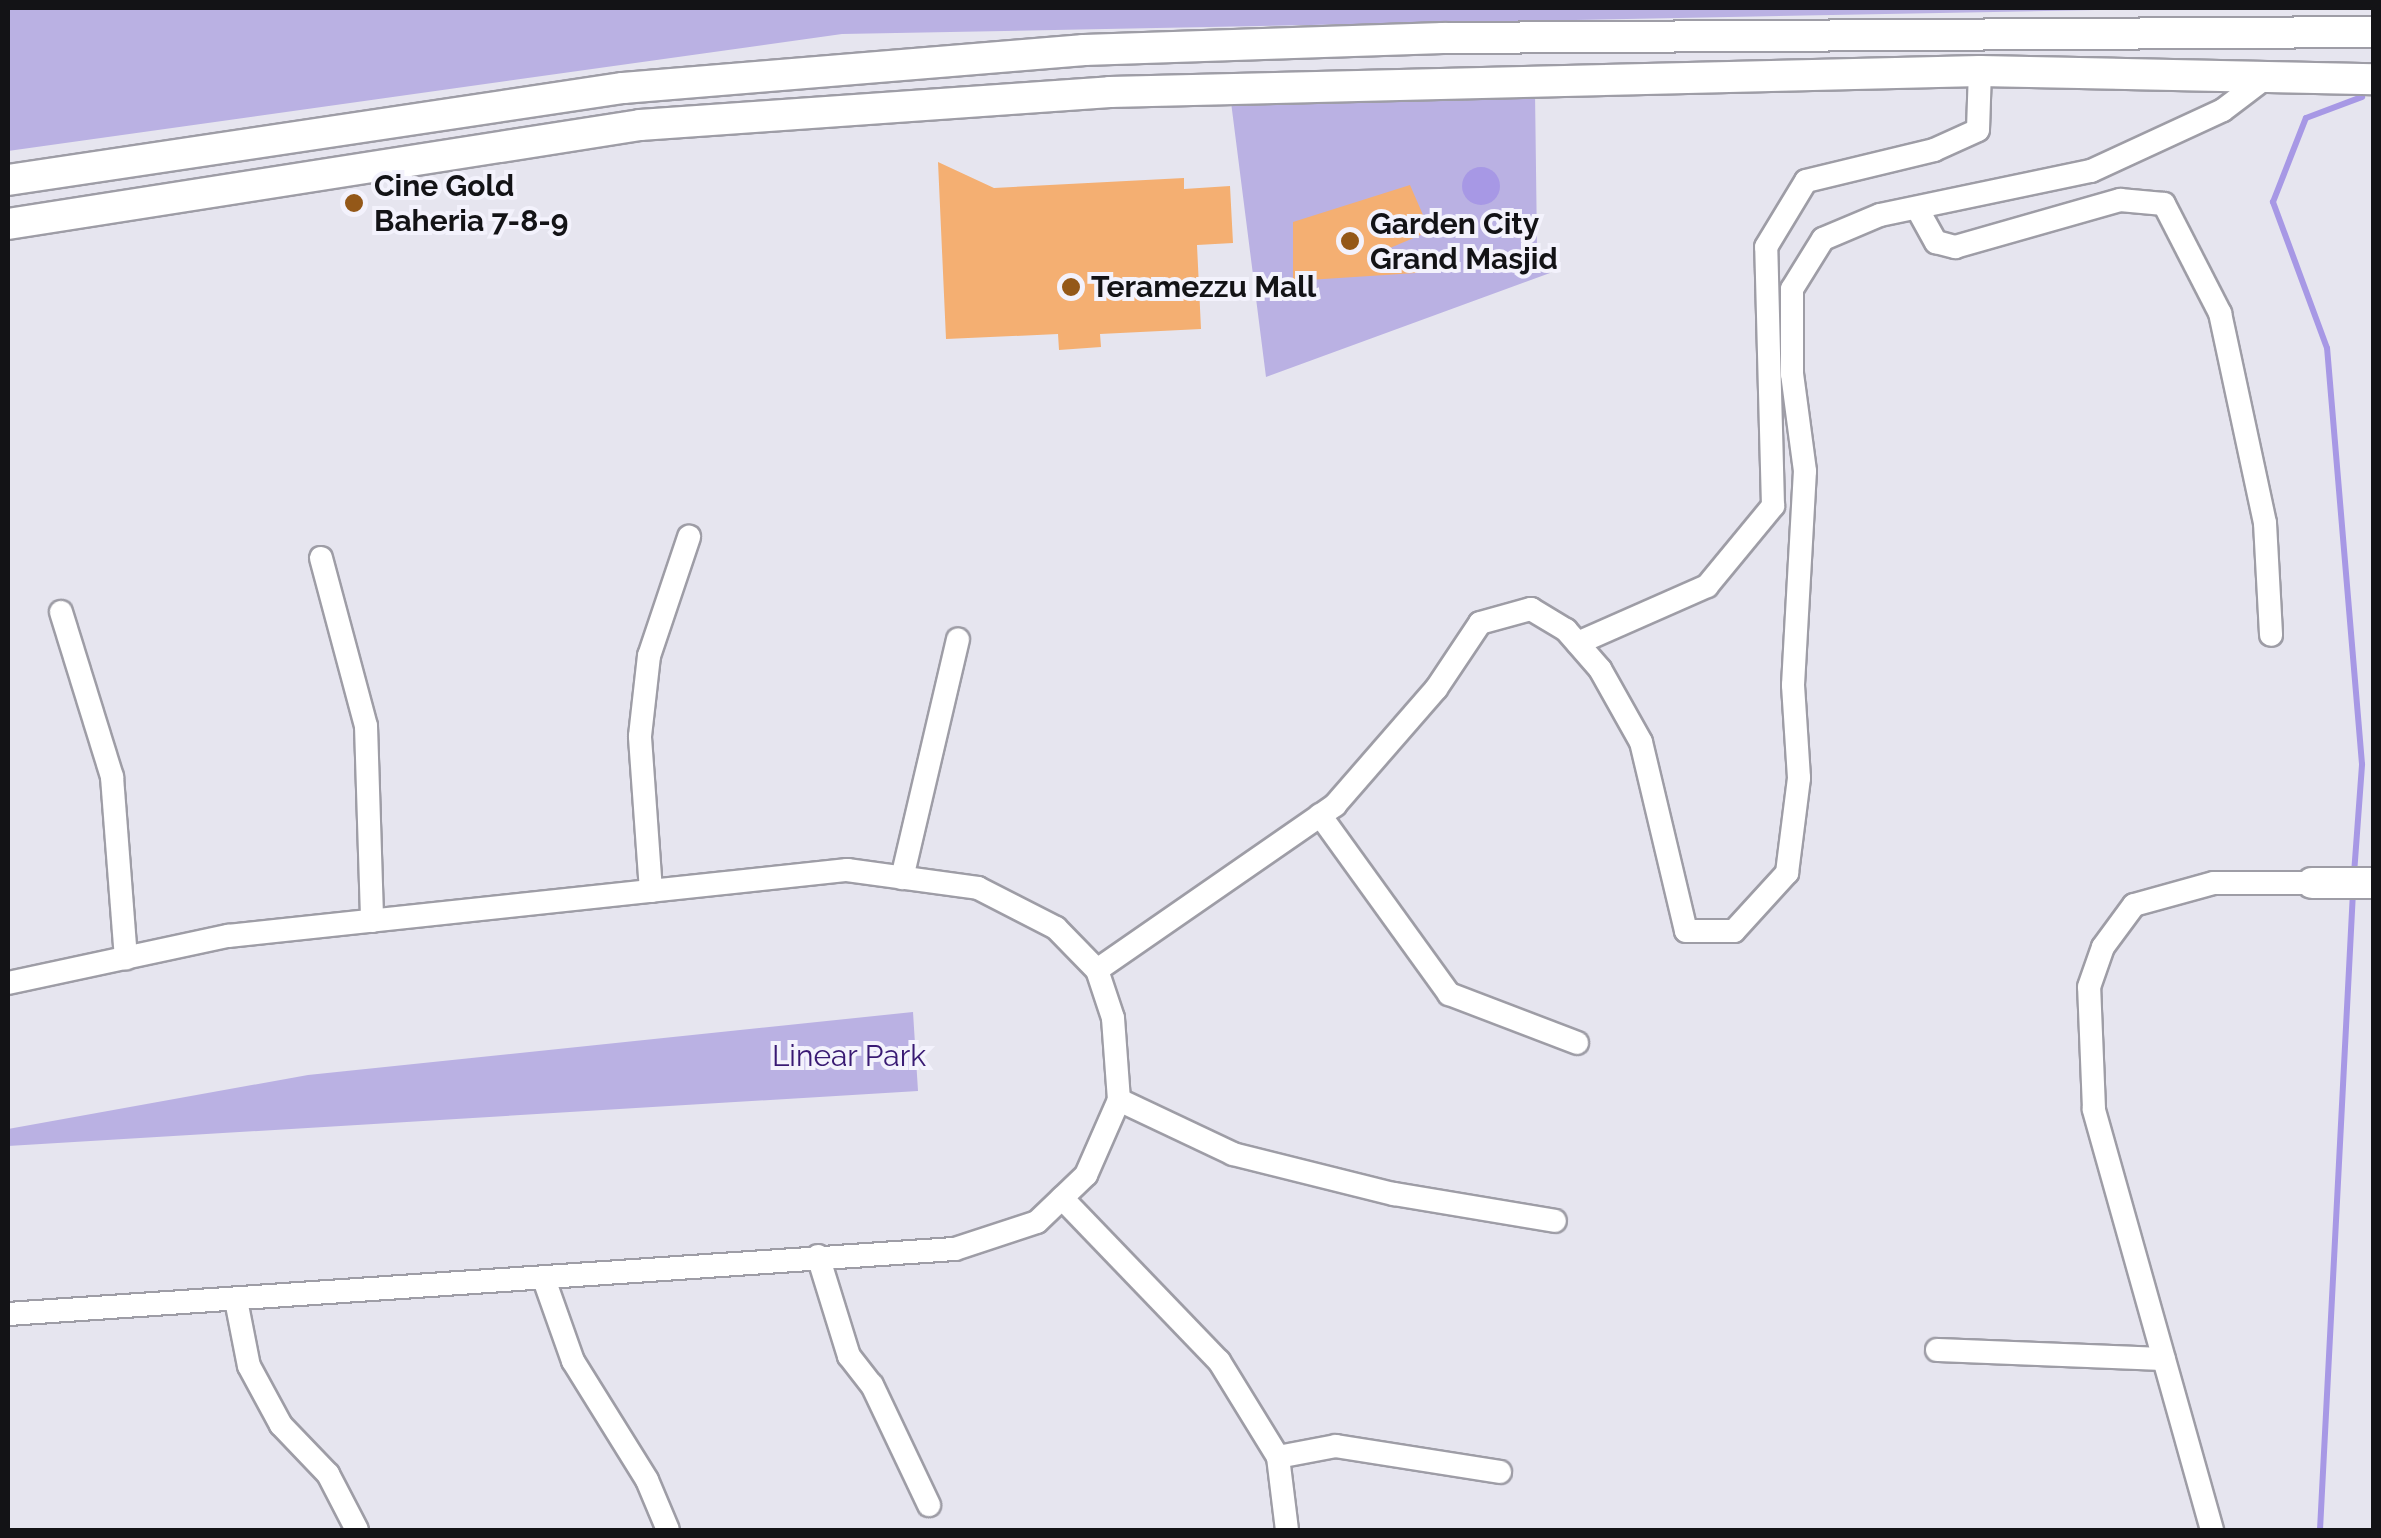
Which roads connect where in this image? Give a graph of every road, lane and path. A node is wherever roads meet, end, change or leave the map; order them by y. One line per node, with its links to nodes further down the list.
1 (2374, 32): 5 (street)
2 (1980, 71): 4 (street); 6 (street); 15 (street)
3 (2374, 79): 4 (street)
4 (2260, 81): 8 (street)
5 (473, 110): 6 (street); 7 (street)
6 (482, 148): 9 (street)
7 (8, 180)
8 (1918, 210): 13 (street); 15 (street)
9 (8, 224)
10 (689, 536): 20 (street)
11 (321, 558): 21 (street)
12 (60, 612): 22 (street)
13 (2271, 635)
14 (958, 639): 17 (street)
15 (1578, 643): 16 (street)
16 (1320, 815): 23 (street); 25 (street)
17 (902, 878): 20 (street); 23 (street)
18 (2312, 883): 19 (street); 34 (street)
19 (2374, 883)
20 (651, 891): 21 (street)
21 (372, 921): 22 (street)
22 (126, 958): 24 (street)
23 (1097, 970): 26 (street)
24 (8, 982)
25 (1577, 1044)
26 (1119, 1100): 27 (street); 28 (street)
27 (1062, 1198): 29 (street); 35 (street)
28 (1555, 1220)
29 (818, 1256): 30 (street); 37 (street)
30 (546, 1282): 31 (street); 39 (street)
31 (236, 1300): 32 (street); 38 (street)
32 (8, 1314)
33 (1936, 1350): 34 (street)
34 (2164, 1359): 41 (street)
35 (1278, 1456): 36 (street); 40 (street)
36 (1500, 1472)
37 (929, 1505)
38 (358, 1530)
39 (668, 1530)
40 (1287, 1530)
41 (2212, 1530)

